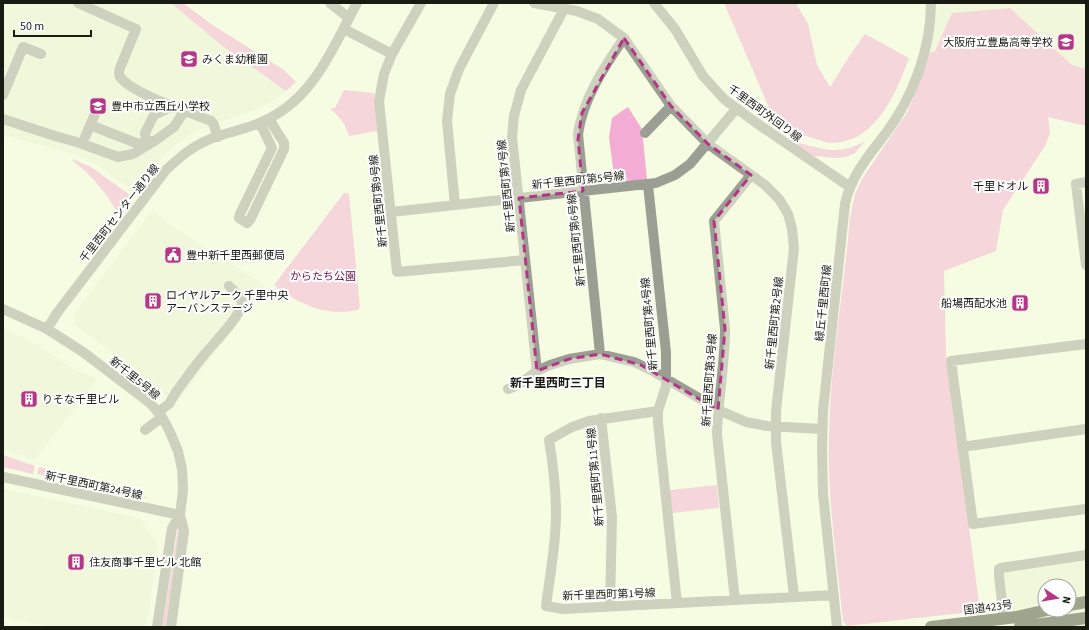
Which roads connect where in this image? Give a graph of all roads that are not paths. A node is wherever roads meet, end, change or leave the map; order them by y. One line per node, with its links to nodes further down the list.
1 (78, 3): 18 (street)
2 (330, 3): 10 (street)
3 (357, 3): 10 (street, 千里西町センター通り線)
4 (420, 3): 14 (street)
5 (494, 3): 34 (street)
6 (534, 3): 9 (street, 新千里西町第2号線)
7 (654, 3): 17 (street, 千里西町外回り線)
8 (931, 3): 31 (street, 緑丘千里西町線)
9 (564, 9): 12 (street, 新千里西町第2号線); 33 (street, 新千里西町第7号線)
10 (349, 18): 11 (street, 千里西町センター通り線)
11 (344, 29): 14 (street); 21 (street, 千里西町センター通り線)
12 (624, 38): 16 (street, 新千里西町第2号線); 32 (street, 新千里西町第6号線)
13 (41, 54): 15 (street)
14 (392, 54): 35 (street, 新千里西町第9号線)
15 (3, 95)
16 (671, 106): 23 (street); 27 (street, 新千里西町第2号線)
17 (736, 109): 27 (street, 新千里西町第5号線); 31 (street, 千里西町外回り線)
18 (184, 110): 24 (street); 26 (street); 26 (street)
19 (95, 114): 22 (street)
20 (3, 119): 26 (street)
21 (265, 121): 21 (street); 24 (street, 千里西町センター通り線)
22 (90, 125): 25 (street); 26 (street)
23 (644, 133)
24 (218, 136): 40 (street, 千里西町センター通り線)
25 (85, 137)
26 (152, 143)
27 (708, 144): 28 (street, 新千里西町第2号線); 30 (street, 新千里西町第5号線)
28 (751, 175): 46 (street, 新千里西町第3号線); 50 (street, 新千里西町第2号線)
29 (1086, 182): 37 (street)
30 (648, 185): 32 (street, 新千里西町第5号線); 44 (street, 新千里西町第4号線)
31 (850, 187): 51 (street, 緑丘千里西町線)
32 (583, 191): 33 (street, 新千里西町第5号線); 42 (street, 新千里西町第6号線)
33 (519, 198): 34 (street, 新千里西町第5号線); 36 (street, 新千里西町第7号線)
34 (455, 205): 35 (street, 新千里西町第5号線)
35 (391, 212): 36 (street, 新千里西町第9号線)
36 (525, 260): 43 (street, 新千里西町第7号線)
37 (1086, 265)
38 (229, 286): 48 (street)
39 (3, 309): 40 (street, 新千里5号線)
40 (47, 329): 48 (street, 新千里5号線)
41 (1086, 344): 54 (street)
42 (600, 354): 43 (street); 44 (street)
43 (537, 371): 45 (street)
44 (666, 379): 46 (street); 47 (street, 新千里西町第4号線)
45 (508, 389)
46 (718, 410): 50 (street); 63 (street, 新千里西町第3号線)
47 (658, 411): 49 (street, 新千里西町第1号線); 64 (street, 新千里西町第4号線)
48 (160, 415): 52 (street); 59 (street, 新千里5号線)
49 (601, 418): 65 (street, 新千里西町第11号線); 65 (street, 新千里西町第1号線)
50 (776, 427): 51 (street); 62 (street, 新千里西町第2号線)
51 (822, 429): 61 (street, 緑丘千里西町線)
52 (145, 430)
53 (1086, 430): 54 (street)
54 (962, 446): 58 (street)
55 (3, 471): 57 (street)
56 (3, 477): 57 (street, 新千里西町第24号線)
57 (60, 490): 59 (street, 新千里西町第24号線)
58 (1086, 509)
59 (180, 515): 69 (street, 新千里5号線); 70 (street, 新千里5号線)
60 (1086, 555): 67 (street)
61 (834, 595): 62 (street, 新千里西町第1号線); 71 (street, 緑丘千里西町線)
62 (794, 596): 63 (street, 新千里西町第1号線)
63 (735, 600): 64 (street, 新千里西町第1号線)
64 (677, 603): 65 (street, 新千里西町第1号線)
65 (610, 606)
66 (1037, 612): 67 (highway, 国道423号)
67 (1004, 618): 72 (highway, 国道423号)
68 (1086, 618): 73 (highway)
69 (157, 627)
70 (171, 627)
71 (836, 627)
72 (931, 627)
73 (1020, 627)

